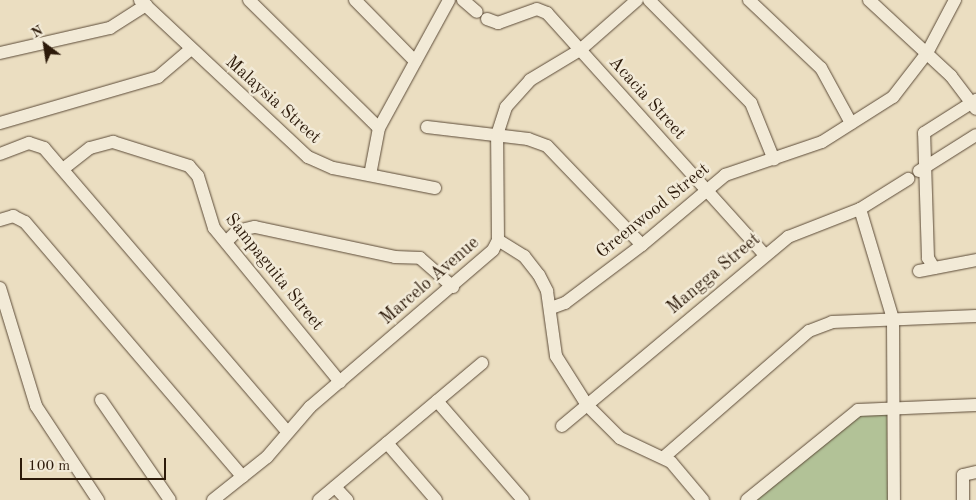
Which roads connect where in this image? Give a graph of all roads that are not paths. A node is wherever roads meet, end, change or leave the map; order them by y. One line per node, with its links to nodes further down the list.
1 (249, 0): 20 (street)
2 (356, 0): 15 (street)
3 (449, 0): 15 (street)
4 (463, 0): 12 (street, Acacia Street)
5 (637, 0): 12 (street, Marcelo Avenue)
6 (648, 0): 24 (street)
7 (749, 0): 18 (street)
8 (869, 0): 14 (street)
9 (955, 0): 14 (street, Greenwood Street)
10 (143, 3): 11 (street, Malaysia Street); 13 (street)
11 (191, 49): 17 (street); 27 (street, Malaysia Street)
12 (580, 50): 21 (street, Marcelo Avenue); 29 (street, Acacia Street)
13 (0, 53)
14 (926, 53): 16 (street); 18 (street, Greenwood Street)
15 (415, 61): 20 (street)
16 (975, 104): 26 (street)
17 (0, 123)
18 (851, 124): 24 (street, Greenwood Street)
19 (427, 127): 21 (street)
20 (379, 128): 27 (street)
21 (496, 135): 32 (street, Marcelo Avenue); 34 (street)
22 (976, 135): 26 (street, Mangga Street)
23 (0, 154): 25 (street)
24 (774, 160): 29 (street, Greenwood Street)
25 (63, 169): 33 (street, Sampaguita Street); 52 (street)
26 (917, 173): 30 (street, Mangga Street); 37 (street)
27 (370, 174): 28 (street, Malaysia Street)
28 (435, 188)
29 (706, 189): 34 (street, Greenwood Street); 35 (street, Acacia Street)
30 (860, 209): 35 (street, Mangga Street); 43 (street)
31 (0, 220): 56 (street)
32 (498, 240): 39 (street, Marcelo Avenue); 41 (street)
33 (226, 242): 39 (street); 45 (street, Sampaguita Street)
34 (642, 244): 41 (street, Greenwood Street)
35 (764, 254): 48 (street, Mangga Street)
36 (976, 260): 37 (street)
37 (934, 268): 38 (street)
38 (919, 271)
39 (453, 287): 45 (street, Marcelo Avenue)
40 (0, 288): 58 (street)
41 (551, 308): 48 (street)
42 (976, 316): 43 (street)
43 (893, 319): 50 (street); 54 (street)
44 (482, 363): 47 (street)
45 (340, 382): 52 (street, Marcelo Avenue)
46 (101, 400): 59 (street)
47 (437, 401): 53 (street); 64 (street)
48 (586, 404): 51 (street, Mangga Street); 54 (street)
49 (976, 405): 50 (street)
50 (894, 408): 66 (street); 67 (street)
51 (562, 426)
52 (287, 432): 56 (street, Marcelo Avenue)
53 (387, 443): 57 (street); 63 (street)
54 (664, 457): 65 (street)
55 (976, 472): 68 (street)
56 (242, 477): 60 (street, Marcelo Avenue)
57 (335, 486): 61 (street); 62 (street)
58 (98, 500)
59 (170, 500)
60 (213, 500)
61 (319, 500)
62 (347, 500)
63 (436, 500)
64 (523, 500)
65 (703, 500)
66 (747, 500)
67 (894, 500)
68 (963, 500)

